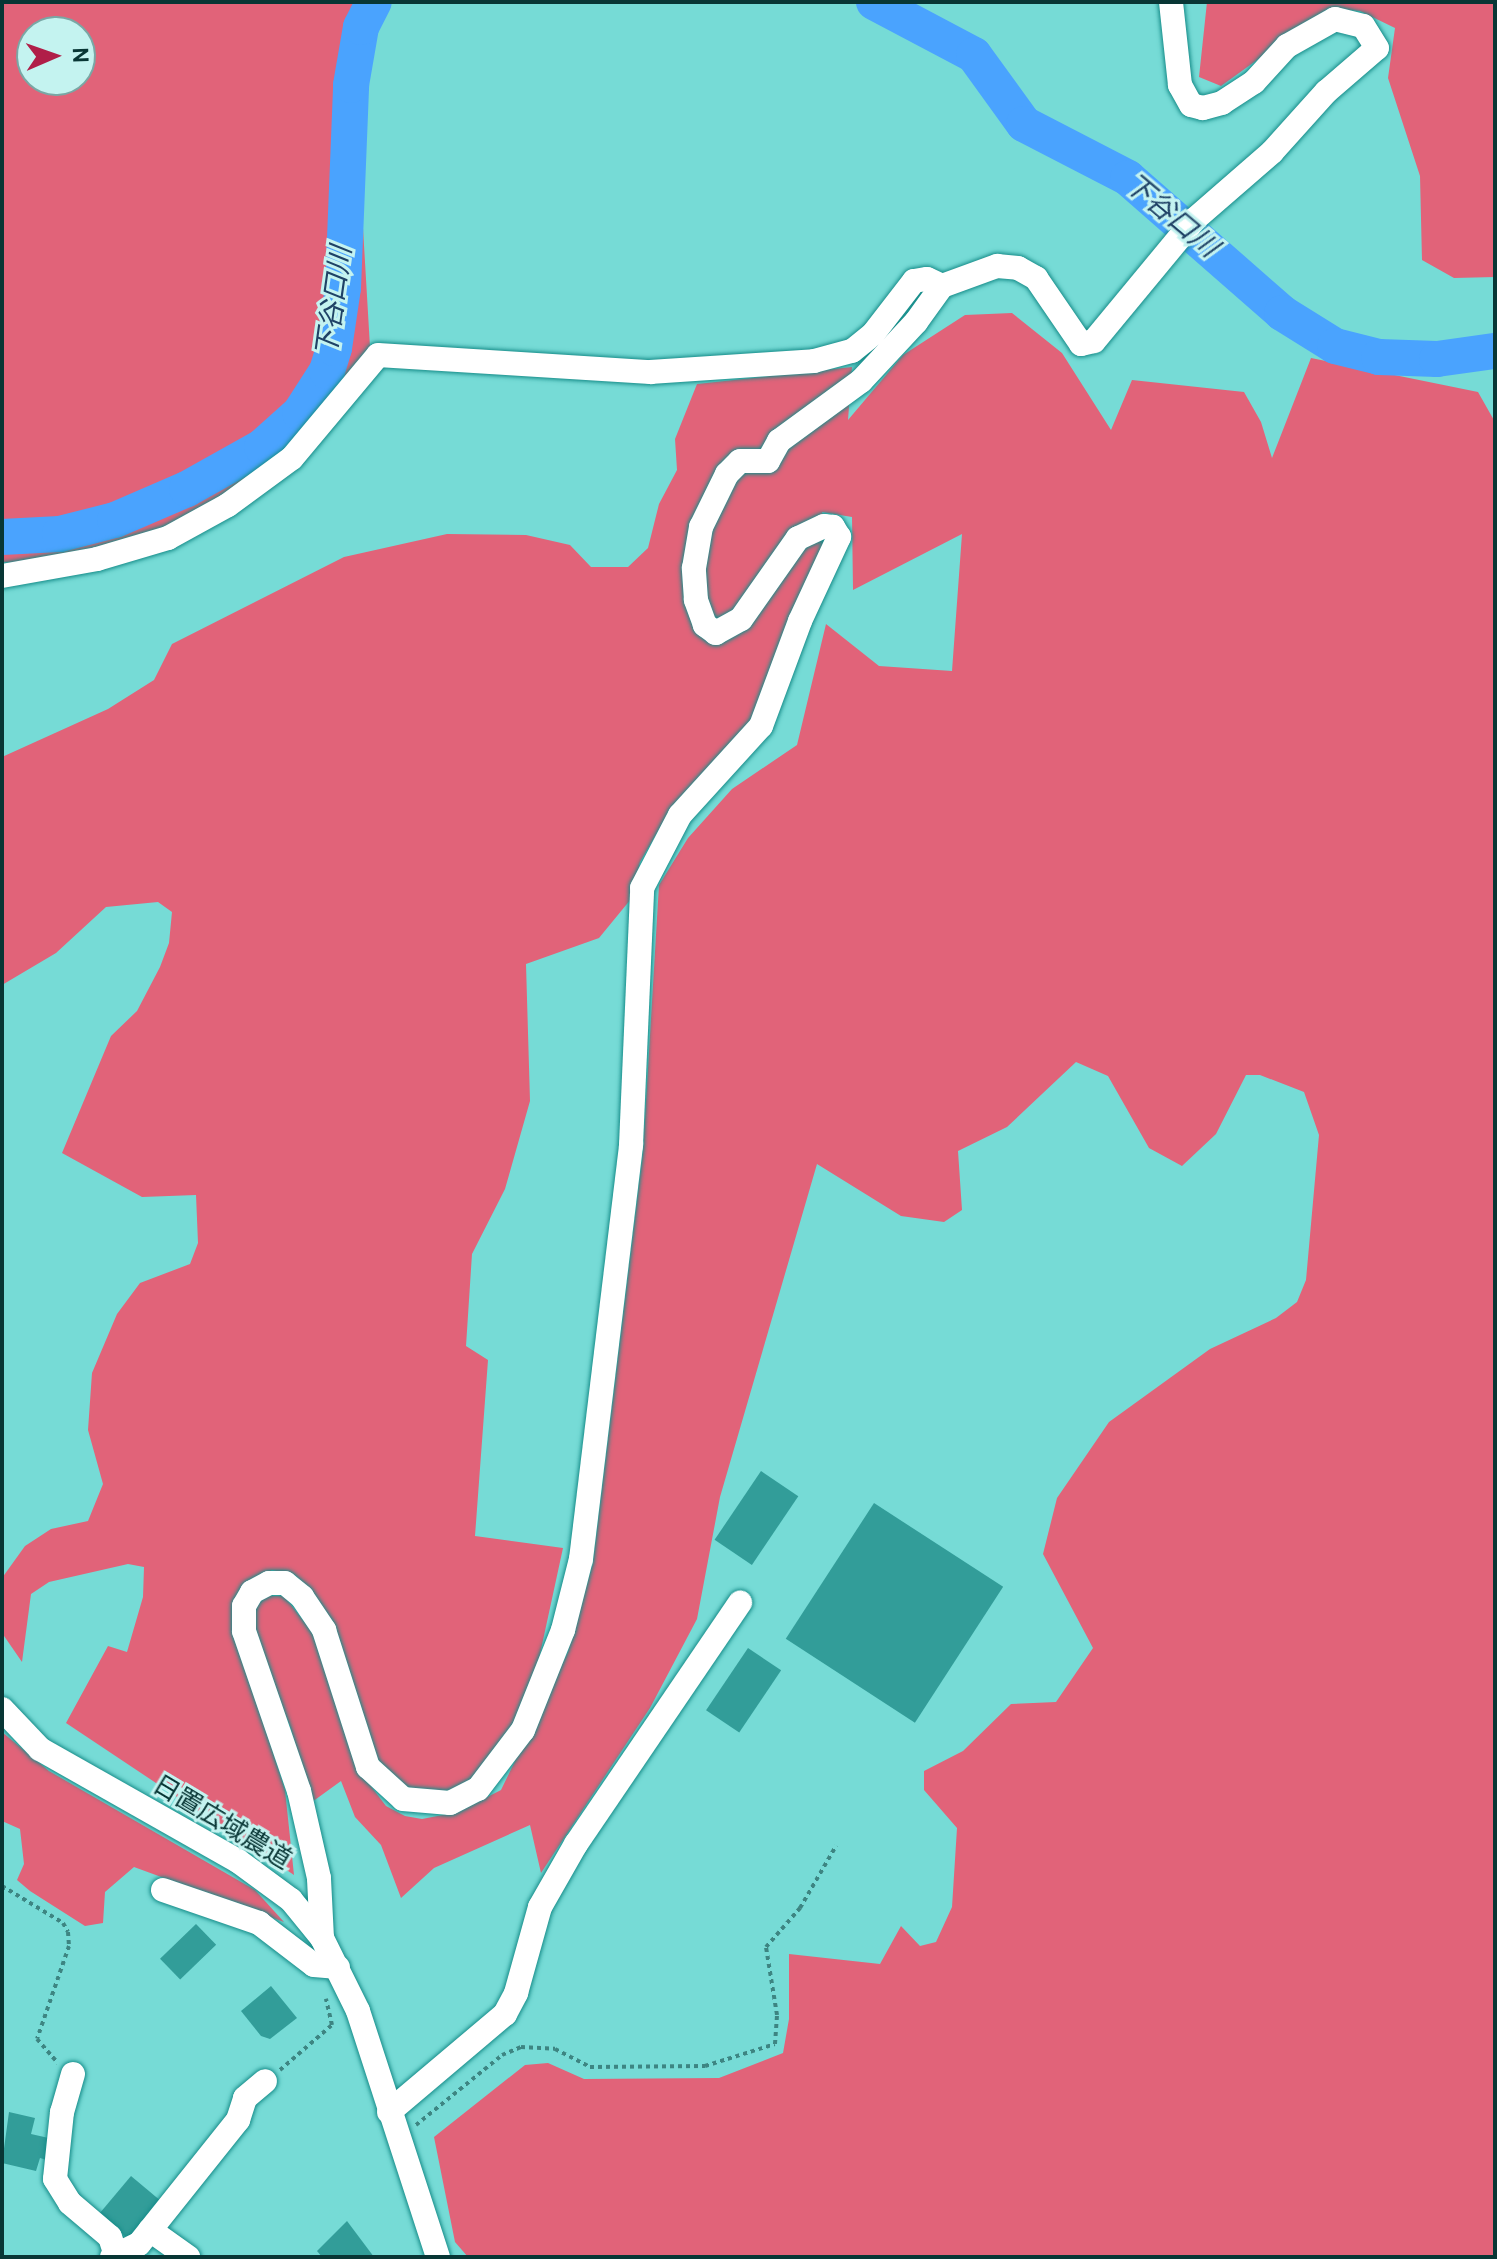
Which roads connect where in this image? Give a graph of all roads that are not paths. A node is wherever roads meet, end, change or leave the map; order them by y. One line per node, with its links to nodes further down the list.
1 (1171, 2): 2 (street)
2 (942, 286): 3 (street); 7 (street)
3 (2, 576)
4 (740, 1603): 11 (street)
5 (2, 1709): 7 (street, 日置広域農道)
6 (163, 1890): 8 (street)
7 (322, 1938): 8 (street, 日置広域農道)
8 (338, 1967): 11 (street, 日置広域農道)
9 (73, 2074): 13 (street)
10 (265, 2081): 12 (street)
11 (389, 2112): 15 (street, 日置広域農道)
12 (150, 2230): 13 (street); 14 (street)
13 (113, 2255)
14 (188, 2257)
15 (438, 2257)

